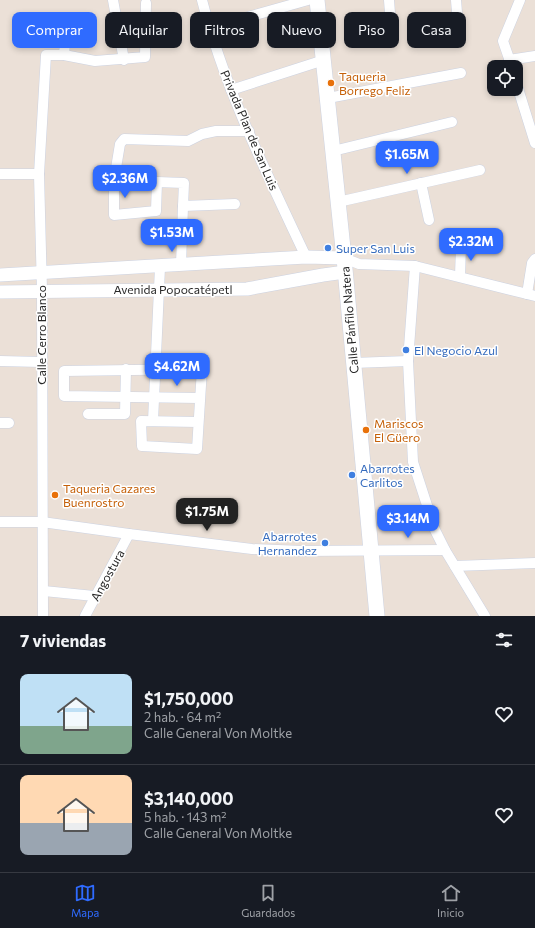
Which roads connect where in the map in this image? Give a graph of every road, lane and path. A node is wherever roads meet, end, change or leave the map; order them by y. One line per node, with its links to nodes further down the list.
1 (112, 0): 17 (street)
2 (202, 0): 9 (street, Privada Plan de San Luis)
3 (308, 0): 12 (street)
4 (317, 0): 18 (main road, Calle Pánfilo Natera)
5 (389, 0): 10 (street)
6 (456, 0): 11 (street)
7 (520, 0): 19 (street)
8 (146, 3): 17 (street)
9 (205, 12)
10 (390, 12)
11 (457, 12)
12 (259, 14)
13 (65, 48): 15 (street)
14 (217, 48): 22 (street, Privada Plan de San Luis)
15 (64, 56): 17 (street); 32 (street, Calle Cerro Blanco)
16 (535, 56): 20 (street)
17 (124, 60)
18 (324, 60): 22 (street); 24 (main road, Calle Pánfilo Natera)
19 (509, 60)
20 (522, 60)
21 (461, 73): 24 (street)
22 (231, 90): 26 (street, Privada Plan de San Luis)
23 (520, 96): 27 (street)
24 (328, 98): 28 (main road, Calle Pánfilo Natera)
25 (452, 122): 28 (street)
26 (249, 131): 29 (street); 40 (street, Privada Plan de San Luis)
27 (535, 143)
28 (333, 151): 35 (main road, Calle Pánfilo Natera)
29 (116, 168)
30 (480, 170): 33 (street)
31 (0, 174): 32 (street)
32 (39, 174): 47 (street, Calle Cerro Blanco)
33 (421, 183): 35 (street); 38 (street)
34 (114, 184): 37 (street)
35 (338, 202): 44 (main road, Calle Pánfilo Natera)
36 (235, 204): 37 (street)
37 (183, 206): 43 (street)
38 (429, 220)
39 (472, 241): 50 (street)
40 (306, 257): 41 (street, Avenida Popocatépetl); 43 (street, Avenida Popocatépetl)
41 (321, 258): 44 (street, Avenida Popocatépetl); 48 (street)
42 (535, 259): 54 (street)
43 (181, 265): 45 (street, Avenida Popocatépetl)
44 (345, 265): 46 (street); 48 (street, Avenida Popocatépetl); 58 (main road, Calle Pánfilo Natera)
45 (160, 266): 47 (street, Avenida Popocatépetl); 51 (street)
46 (415, 266): 50 (street); 56 (street)
47 (41, 273): 49 (street, Avenida Popocatépetl); 52 (street, Calle Cerro Blanco)
48 (323, 274): 51 (street, Avenida Popocatépetl)
49 (0, 275)
50 (460, 276): 54 (street)
51 (160, 289): 52 (street, Avenida Popocatépetl); 60 (street)
52 (42, 291): 53 (street, Avenida Popocatépetl); 57 (street, Calle Cerro Blanco)
53 (0, 292)
54 (531, 295)
55 (0, 361): 57 (street)
56 (408, 361): 58 (street); 70 (street)
57 (41, 362): 68 (street, Calle Cerro Blanco)
58 (353, 363): 71 (main road, Calle Pánfilo Natera)
59 (126, 369): 60 (street); 61 (street); 61 (street)
60 (155, 369): 62 (street); 63 (street)
61 (126, 397): 62 (street); 64 (street)
62 (154, 397): 63 (street); 65 (street)
63 (199, 398): 66 (street)
64 (88, 414)
65 (153, 421): 66 (street); 66 (street)
66 (198, 422)
67 (0, 522): 68 (street)
68 (42, 522): 69 (street); 74 (street, Calle Cerro Blanco)
69 (129, 534): 71 (street); 75 (street, Angostura)
70 (445, 550): 71 (street); 73 (street)
71 (372, 551): 78 (main road, Calle Pánfilo Natera)
72 (535, 562): 73 (street)
73 (455, 566): 79 (street)
74 (44, 590): 75 (street); 76 (street, Calle Cerro Blanco)
75 (94, 596): 77 (street, Angostura)
76 (43, 616)
77 (85, 616)
78 (377, 616)
79 (485, 616)

